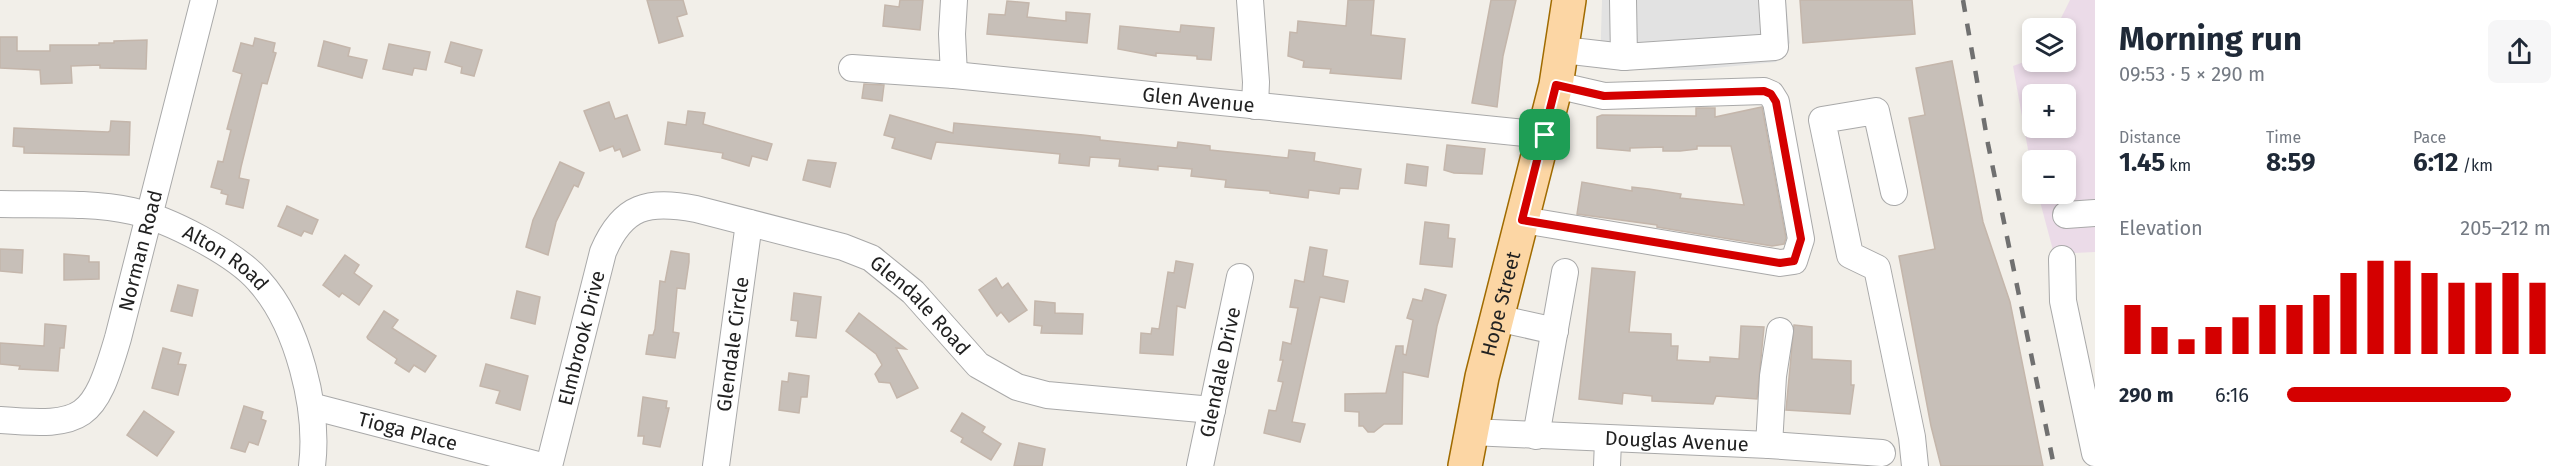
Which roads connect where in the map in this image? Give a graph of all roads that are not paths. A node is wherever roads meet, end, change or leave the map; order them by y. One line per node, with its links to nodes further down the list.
1 (204, 0): 17 (street, Norman Road)
2 (954, 0): 10 (street)
3 (1250, 0): 12 (street)
4 (1569, 0): 7 (main road, Hope Street)
5 (1623, 0): 8 (street)
6 (1772, 0): 8 (street)
7 (1563, 50): 8 (street); 11 (main road, Hope Street)
8 (1624, 57)
9 (852, 68): 10 (street, Glen Avenue)
10 (954, 75): 12 (street, Glen Avenue)
11 (1556, 85): 13 (main road, Hope Street); 20 (street)
12 (1256, 106): 13 (street, Glen Avenue)
13 (1545, 135): 20 (main road, Hope Street)
14 (1894, 192): 45 (street)
15 (0, 204): 17 (street, Alton Road)
16 (2095, 213): 19 (street)
17 (148, 215): 29 (street, Alton Road); 31 (street, Norman Road)
18 (627, 215): 21 (street, Glendale Road); 40 (street, Elmbrook Drive)
19 (2066, 215)
20 (1522, 220): 25 (main road, Hope Street)
21 (749, 223): 30 (street, Glendale Road); 41 (street, Glendale Circle)
22 (2062, 259): 28 (street)
23 (1565, 272): 26 (street)
24 (1240, 277): 30 (street, Glendale Drive)
25 (1497, 318): 26 (street); 32 (main road, Hope Street)
26 (1555, 331): 33 (street)
27 (1780, 331): 35 (street)
28 (2086, 359): 37 (street)
29 (311, 406): 38 (street, Alton Road); 39 (street, Tioga Place)
30 (1212, 410): 42 (street, Glendale Drive)
31 (0, 420)
32 (1471, 432): 33 (street, Douglas Avenue); 43 (main road, Hope Street)
33 (1536, 436): 34 (street, Douglas Avenue)
34 (1608, 440): 35 (street, Douglas Avenue); 44 (street)
35 (1769, 445): 36 (street, Douglas Avenue)
36 (1882, 453)
37 (2095, 453)
38 (312, 466)
39 (542, 466)
40 (549, 466)
41 (716, 466)
42 (1200, 466)
43 (1465, 466)
44 (1607, 466)
45 (1915, 466)

